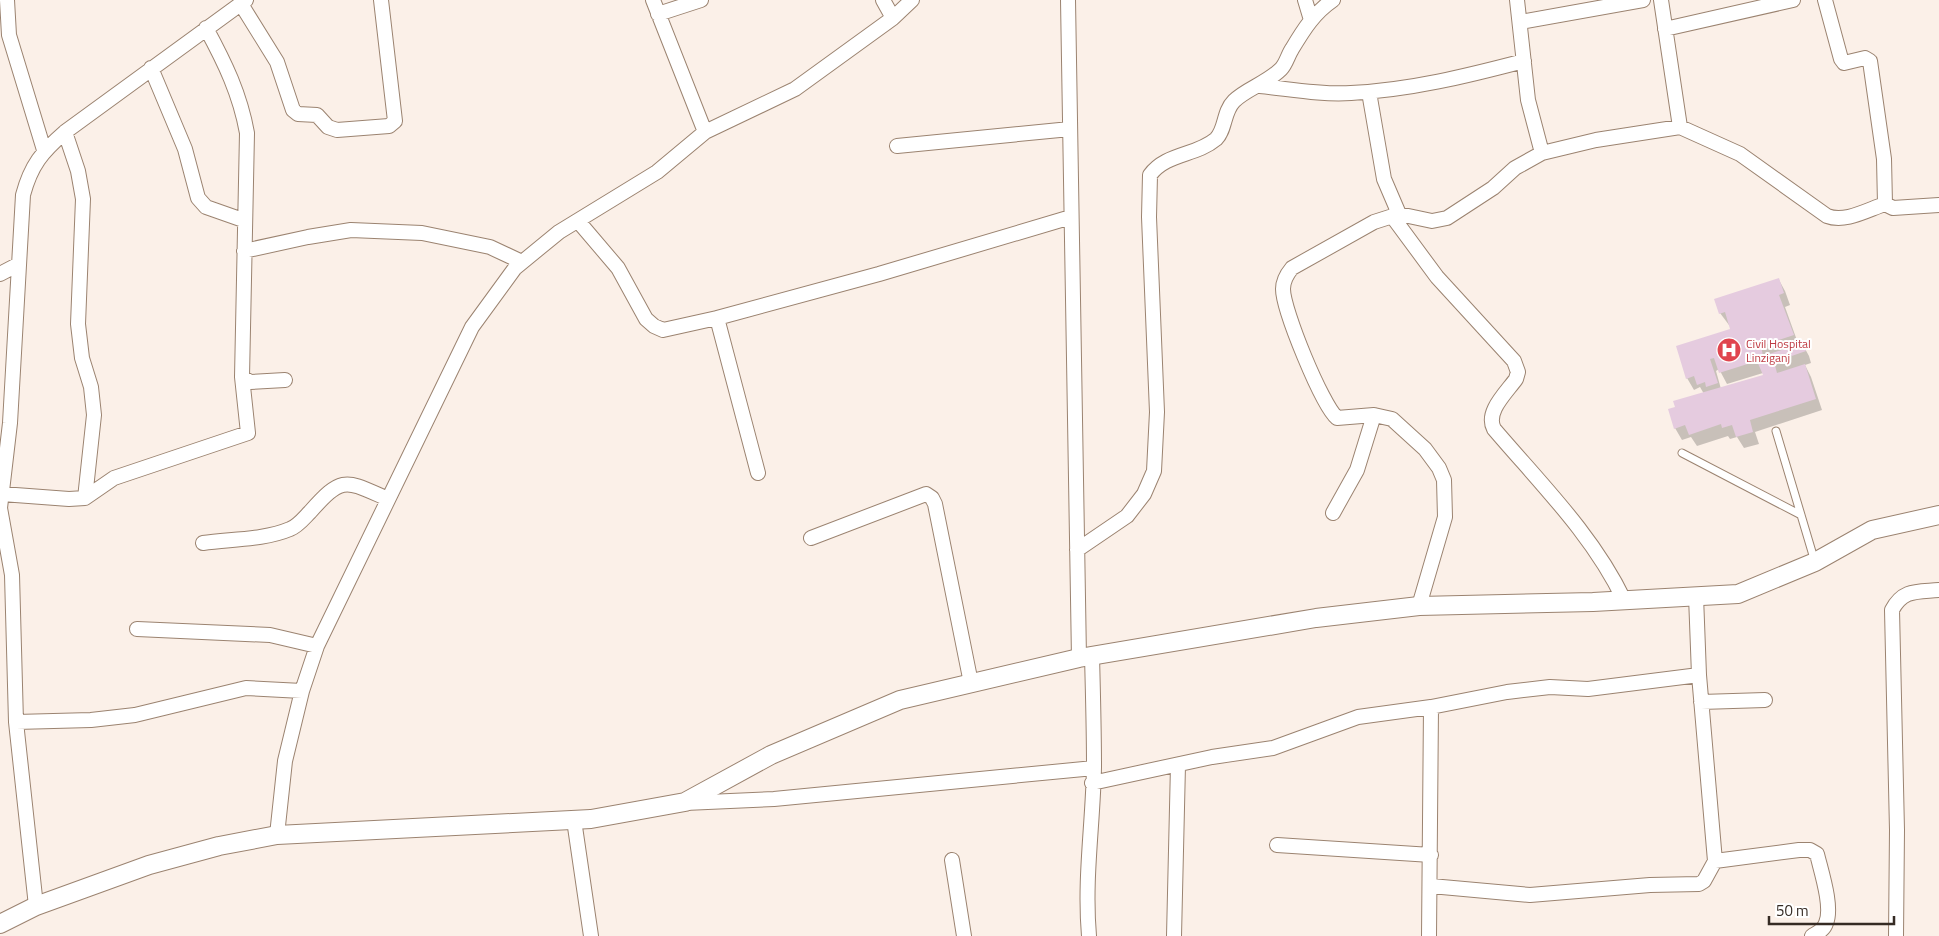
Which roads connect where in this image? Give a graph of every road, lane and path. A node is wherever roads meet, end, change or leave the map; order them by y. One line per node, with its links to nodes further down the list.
1 (381, 0): 14 (street)
2 (653, 0): 16 (street)
3 (701, 0): 16 (street)
4 (883, 0): 17 (street)
5 (912, 0): 17 (street)
6 (1068, 0): 27 (street)
7 (1305, 0): 18 (street)
8 (1333, 0): 18 (street)
9 (1517, 0): 19 (street)
10 (1643, 0): 19 (street)
11 (1661, 0): 21 (street)
12 (1791, 0): 21 (street)
13 (1825, 0): 33 (street)
14 (243, 2): 20 (street)
15 (5, 9): 31 (street)
16 (658, 14): 29 (street)
17 (892, 18): 29 (street)
18 (1311, 20): 24 (street)
19 (1520, 22): 22 (street)
20 (206, 28): 23 (street); 37 (street)
21 (1666, 28): 26 (street)
22 (1524, 61): 25 (street); 32 (street)
23 (151, 68): 28 (street); 37 (street)
24 (1260, 86): 25 (street); 59 (street)
25 (1369, 92): 35 (street)
26 (1680, 127): 32 (street); 33 (street)
27 (1070, 129): 30 (street); 36 (street)
28 (65, 132): 31 (street); 51 (street)
29 (705, 132): 38 (street)
30 (897, 146)
31 (44, 150): 41 (street)
32 (1542, 152): 35 (street)
33 (1885, 204): 34 (street)
34 (1939, 205)
35 (1396, 215): 46 (street); 64 (street)
36 (1071, 217): 43 (street); 59 (street)
37 (244, 220): 39 (street)
38 (578, 220): 40 (street); 43 (street)
39 (244, 251): 40 (street); 44 (street)
40 (522, 262): 52 (street)
41 (19, 264): 42 (street); 50 (street)
42 (0, 274)
43 (717, 318): 49 (street)
44 (242, 377): 45 (street); 51 (street)
45 (285, 380)
46 (1374, 415): 54 (street); 65 (street)
47 (1776, 431): 56 (lane)
48 (1682, 453): 56 (lane)
49 (758, 473)
50 (2, 494): 51 (street); 53 (street)
51 (85, 498)
52 (388, 498): 58 (street); 67 (street)
53 (0, 508): 61 (street)
54 (1333, 513)
55 (1939, 515): 60 (street)
56 (1801, 516): 60 (lane)
57 (810, 538): 70 (street)
58 (203, 543)
59 (1077, 550): 68 (street)
60 (1815, 562): 63 (street)
61 (6, 574): 75 (street)
62 (1939, 590): 95 (street)
63 (1696, 596): 64 (street); 69 (street)
64 (1624, 600): 65 (street)
65 (1419, 606): 68 (street)
66 (137, 629): 67 (street)
67 (317, 646): 71 (street)
68 (1086, 657): 70 (street); 77 (street)
69 (1699, 675): 73 (street); 74 (street)
70 (971, 683): 79 (street)
71 (302, 690): 75 (street); 81 (street)
72 (1765, 700): 73 (street)
73 (1701, 702): 85 (street)
74 (1431, 706): 76 (street); 83 (street)
75 (16, 722): 87 (street)
76 (1178, 765): 78 (street); 92 (street)
77 (1094, 768): 78 (street); 79 (street)
78 (1092, 783): 91 (street)
79 (677, 804): 80 (street)
80 (574, 820): 81 (street); 89 (street)
81 (277, 835): 87 (street)
82 (1277, 845): 83 (street)
83 (1431, 855): 86 (street)
84 (952, 860): 90 (street)
85 (1714, 861): 86 (street); 94 (street)
86 (1431, 886): 93 (street)
87 (36, 906): 88 (street)
88 (0, 924)
89 (591, 936)
90 (964, 936)
91 (1089, 936)
92 (1174, 936)
93 (1429, 936)
94 (1812, 936)
95 (1896, 936)

